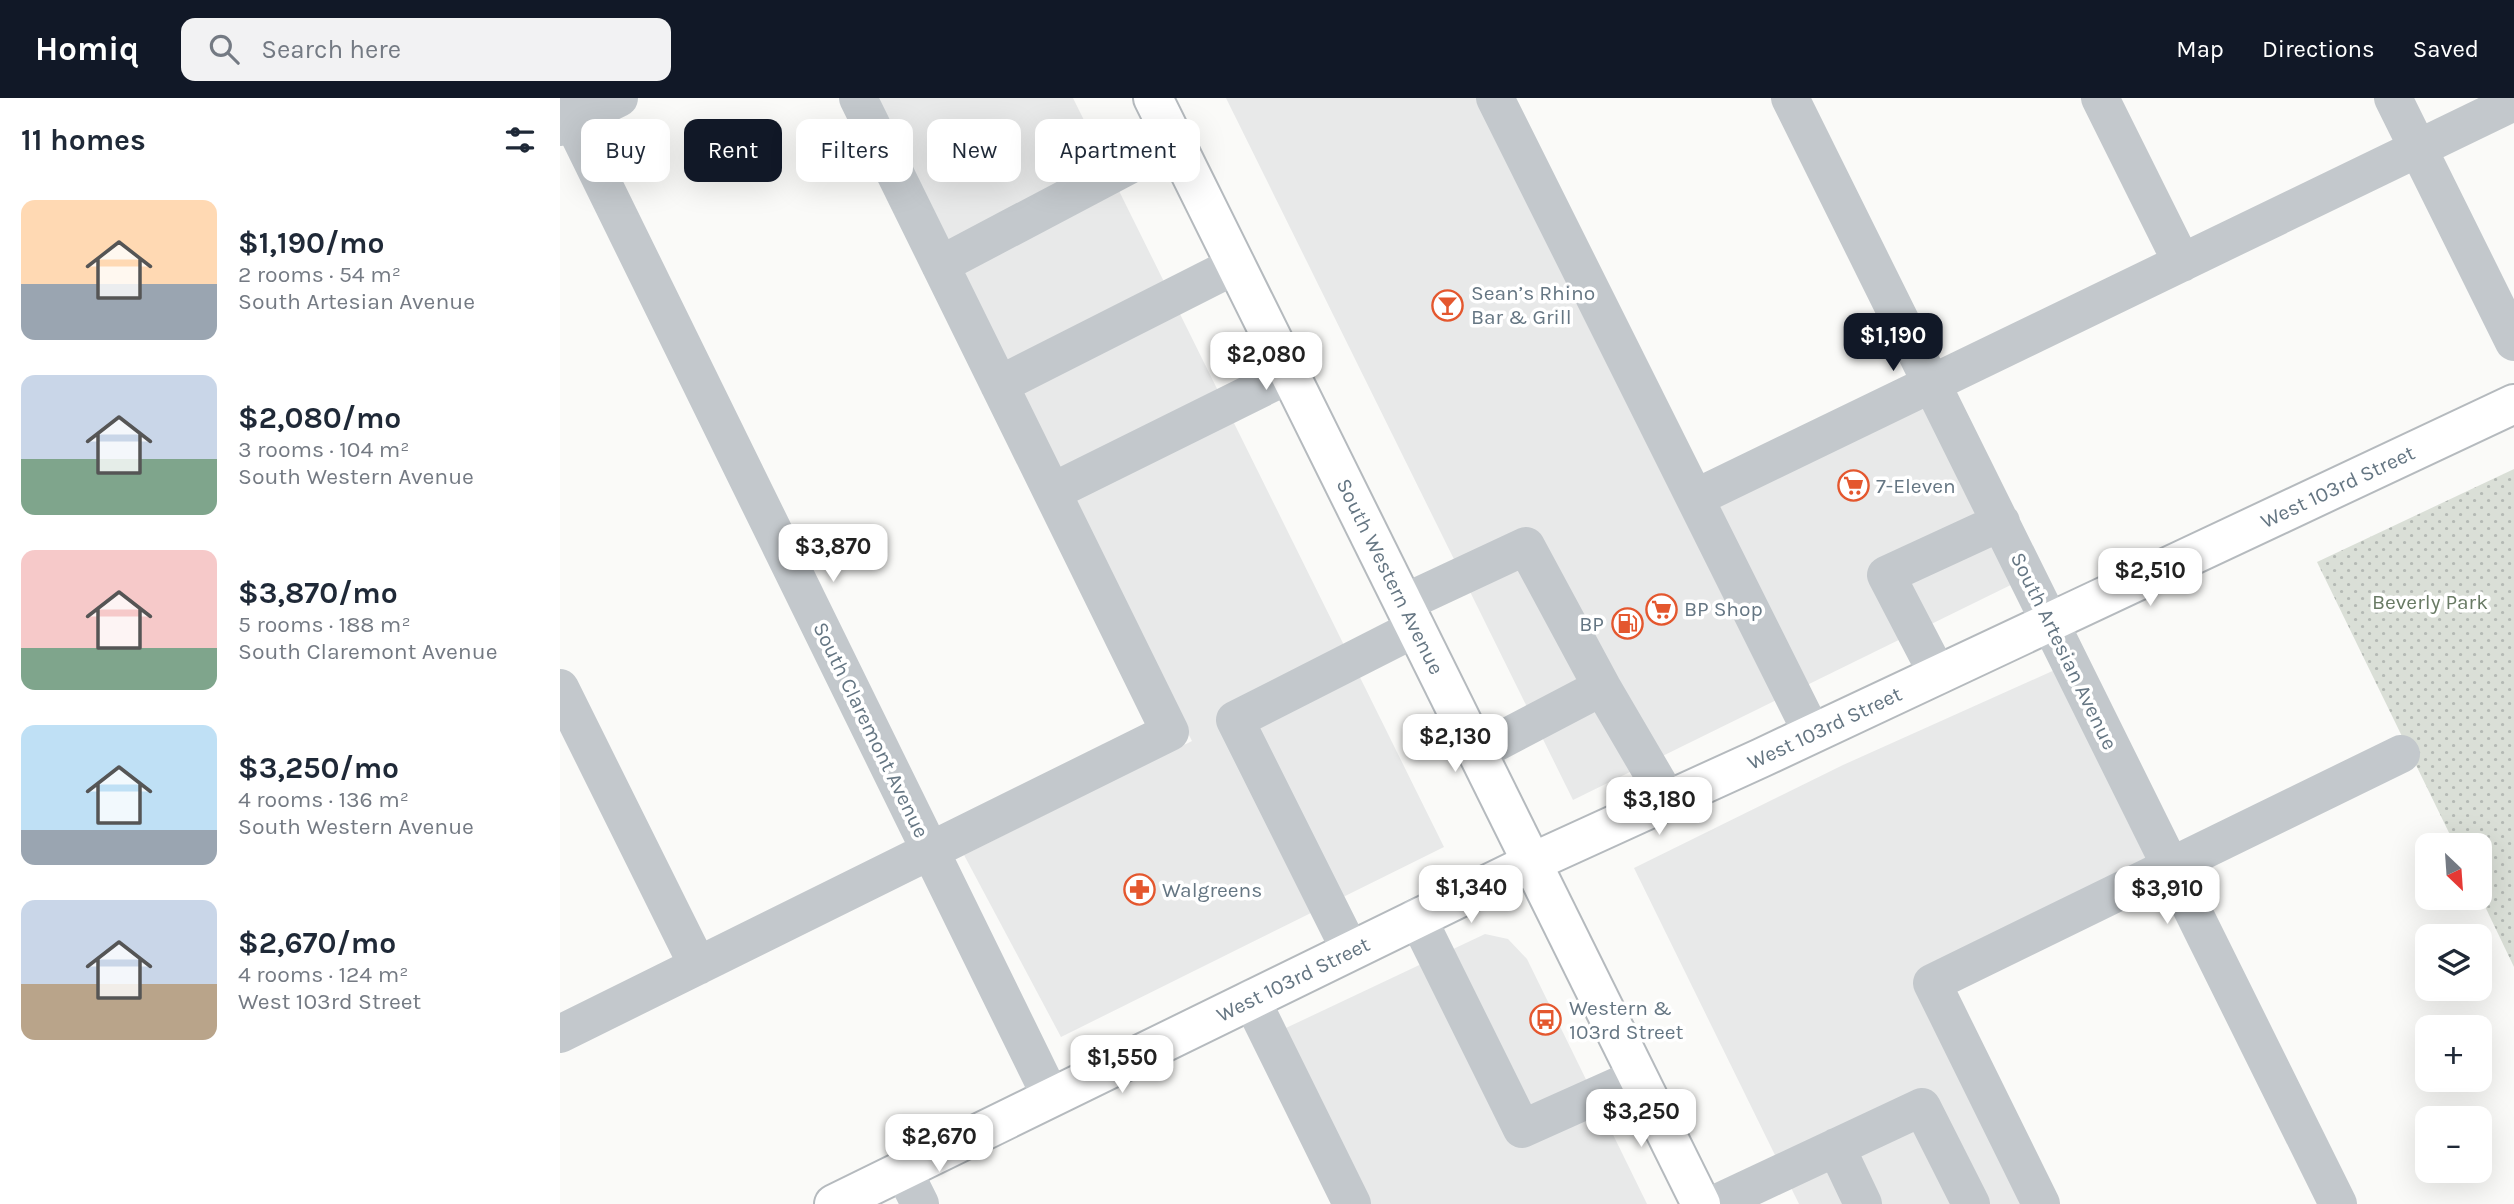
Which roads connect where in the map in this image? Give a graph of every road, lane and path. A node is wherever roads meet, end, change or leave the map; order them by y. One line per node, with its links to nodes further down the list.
1 (618, 98): 9 (street)
2 (858, 98): 15 (street)
3 (1153, 98): 10 (main road, South Western Avenue)
4 (1495, 98): 23 (street)
5 (1790, 98): 19 (street, South Artesian Avenue)
6 (2100, 98): 14 (street)
7 (2393, 98): 11 (street)
8 (2514, 102): 11 (street)
9 (564, 115): 34 (street, South Claremont Avenue)
10 (1164, 119)
11 (2418, 148): 14 (street); 17 (street)
12 (1097, 182): 15 (street)
13 (1195, 182): 16 (main road, South Western Avenue)
14 (2182, 262): 19 (street)
15 (940, 265): 20 (street)
16 (1236, 265): 18 (main road, South Western Avenue); 20 (street)
17 (2514, 342)
18 (1290, 374): 22 (street); 25 (main road, South Western Avenue)
19 (1931, 383): 23 (street); 24 (street, South Artesian Avenue)
20 (999, 385): 22 (street)
21 (2514, 404): 26 (main road, West 103rd Street)
22 (1052, 492): 34 (street)
23 (1695, 498): 30 (street)
24 (2001, 522): 26 (street, South Artesian Avenue); 27 (street)
25 (1410, 616): 28 (street); 31 (main road, South Western Avenue); 38 (street)
26 (2050, 621): 27 (main road, West 103rd Street); 36 (street, South Artesian Avenue)
27 (1938, 674): 30 (main road, West 103rd Street)
28 (1602, 687): 31 (street); 33 (street)
29 (560, 688): 39 (street)
30 (1812, 733): 33 (main road, West 103rd Street)
31 (1478, 752): 35 (main road, South Western Avenue)
32 (2400, 754): 36 (street)
33 (1668, 800): 35 (main road, West 103rd Street)
34 (930, 851): 39 (street); 43 (street, South Claremont Avenue)
35 (1532, 862): 37 (main road, West 103rd Street); 42 (main road, South Western Avenue)
36 (2170, 865): 53 (street); 54 (street, South Artesian Avenue)
37 (1417, 917): 38 (main road, West 103rd Street); 42 (street)
38 (1350, 950): 40 (main road, West 103rd Street)
39 (698, 966): 41 (street)
40 (1251, 999): 43 (main road, West 103rd Street); 48 (street)
41 (560, 1034)
42 (1638, 1077): 49 (main road, South Western Avenue)
43 (1051, 1097): 45 (main road, West 103rd Street)
44 (1836, 1147): 50 (street); 51 (street); 52 (street)
45 (904, 1170): 46 (main road, West 103rd Street); 47 (street)
46 (834, 1204)
47 (920, 1204)
48 (1352, 1204)
49 (1701, 1204)
50 (1715, 1204)
51 (1863, 1204)
52 (1971, 1204)
53 (2041, 1204)
54 (2338, 1204)

